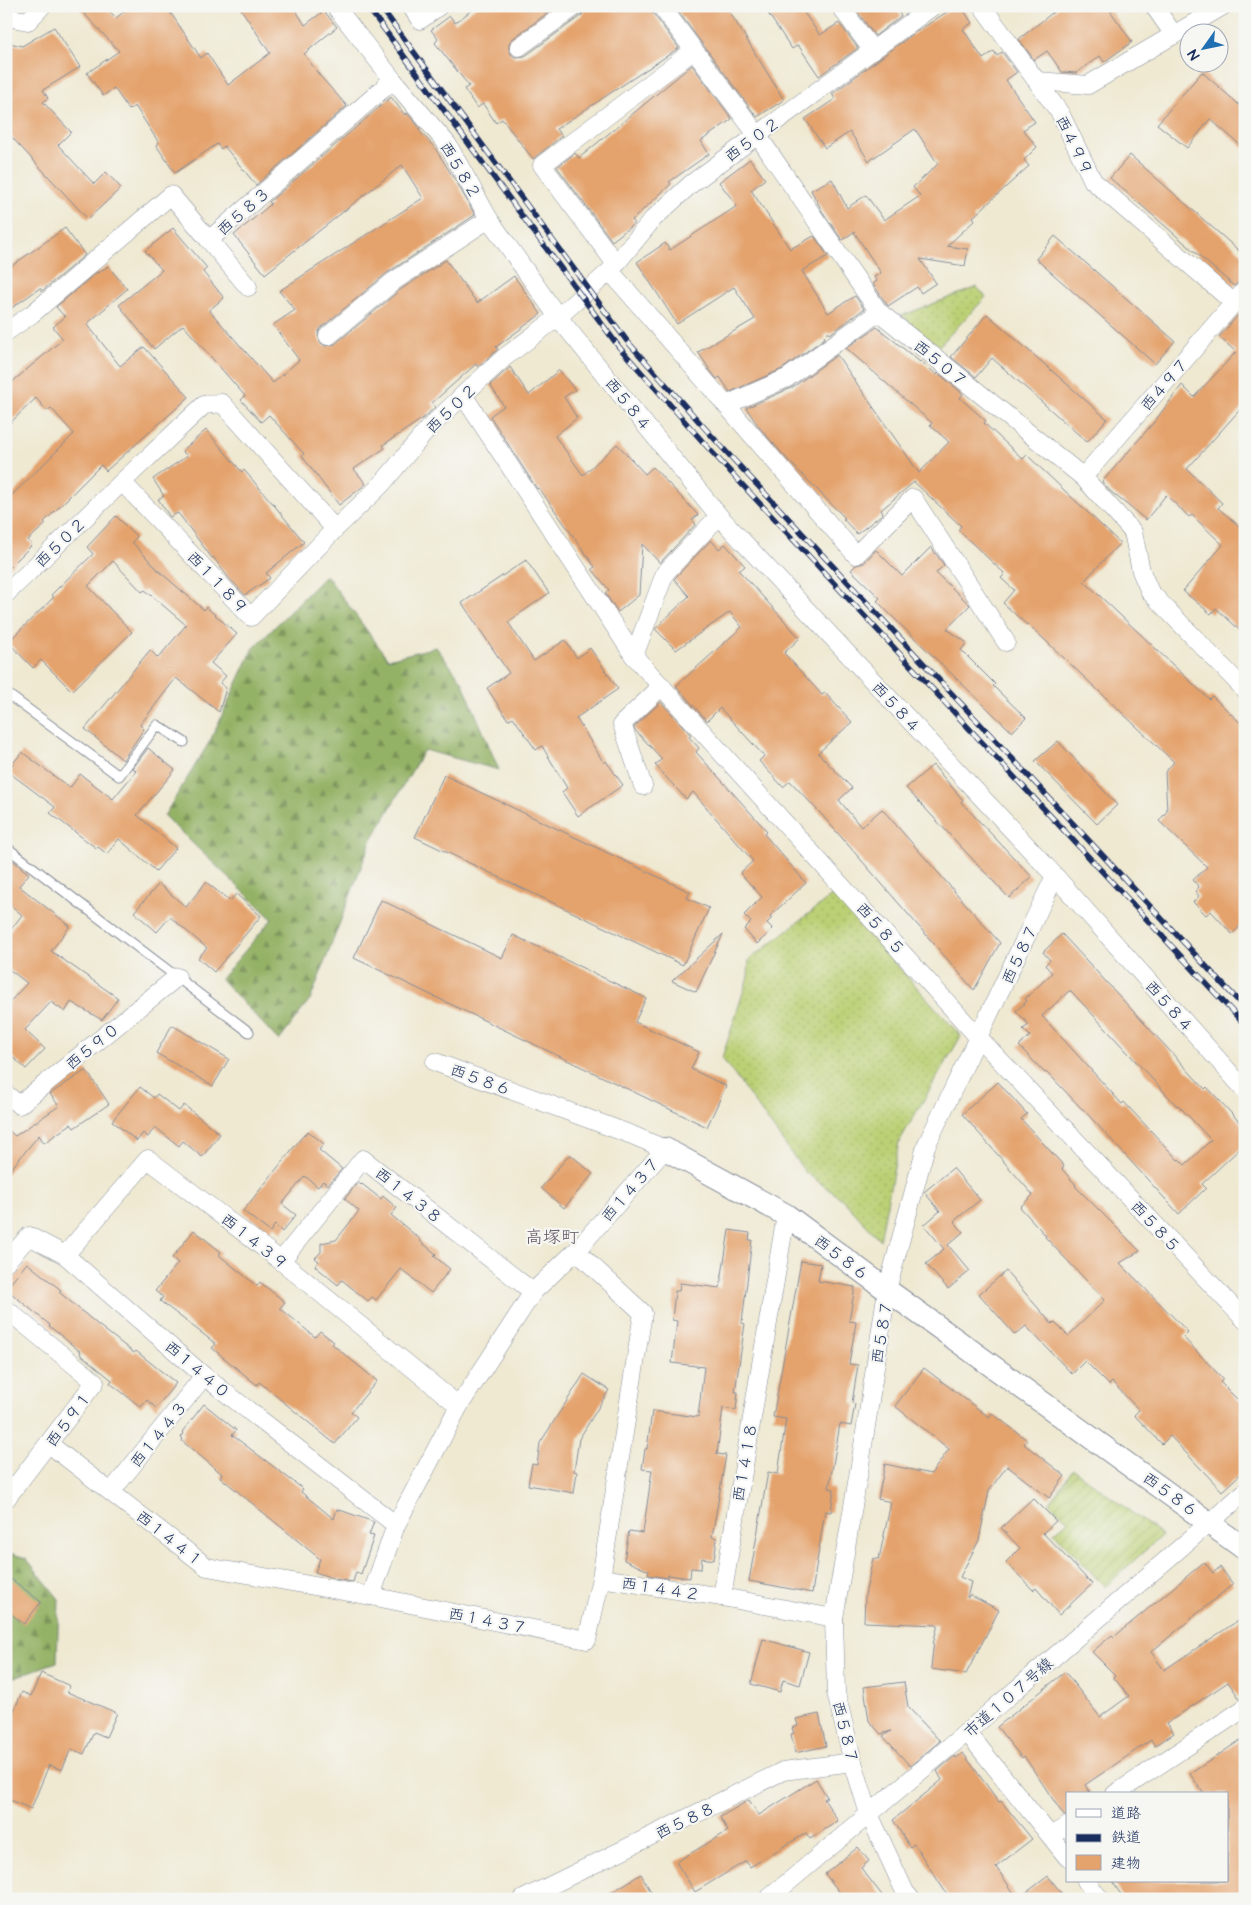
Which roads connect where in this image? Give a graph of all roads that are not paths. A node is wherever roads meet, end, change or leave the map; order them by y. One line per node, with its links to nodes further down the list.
1 (42, 6): 12 (street)
2 (335, 6): 17 (street, 西５８２)
3 (411, 6): 4 (street)
4 (439, 6)
5 (576, 6): 14 (street)
6 (661, 6): 15 (street, 西５０７)
7 (840, 6): 16 (street)
8 (933, 6): 16 (street, 西５０２)
9 (982, 6): 18 (street, 西４９９)
10 (1154, 6): 13 (street)
11 (1223, 6): 13 (street)
12 (6, 17)
13 (1174, 35): 18 (street)
14 (519, 47)
15 (693, 50): 19 (street, 西５０７); 22 (street)
16 (873, 51): 19 (street, 西５０２)
17 (393, 80): 20 (street, 西５８２); 21 (street, 西５８３)
18 (1038, 82): 24 (street, 西４９９)
19 (758, 136): 22 (street, 西５０２); 25 (street, 西５０７)
20 (489, 219): 26 (street, 西５８２); 28 (street)
21 (209, 240): 23 (street); 27 (street, 西５８３)
22 (613, 268): 26 (street, 西５０２); 30 (street)
23 (248, 287)
24 (1239, 297): 31 (street, 西４９７)
25 (879, 312): 30 (street); 31 (street, 西５０７)
26 (558, 317): 29 (street, 西５０２); 33 (street, 西５８４)
27 (6, 332)
28 (328, 336)
29 (463, 395): 34 (street, 西５０２); 37 (street, 西５８５)
30 (726, 405): 36 (street)
31 (1083, 477): 39 (street, 西５０７)
32 (122, 482): 34 (street, 西５０２); 34 (street, 西１１８９); 35 (street, 西５０２)
33 (719, 516): 37 (street); 44 (street, 西５８４)
34 (335, 529)
35 (6, 594)
36 (1006, 642)
37 (634, 656): 38 (street, 西５８５)
38 (662, 686): 42 (street); 47 (street, 西５８５)
39 (1245, 690)
40 (6, 693): 41 (lane)
41 (184, 742)
42 (643, 786)
43 (6, 846): 45 (lane)
44 (1055, 876): 47 (street, 西５８７); 49 (street, 西５８４)
45 (177, 977): 46 (lane); 50 (street, 西５９０)
46 (249, 1032)
47 (980, 1038): 57 (street, 西５８７); 60 (street, 西５８５)
48 (435, 1062): 51 (street, 西５８６)
49 (1245, 1090)
50 (6, 1094)
51 (665, 1149): 52 (street, 西５８６); 53 (street, 西１４３７)
52 (786, 1215): 57 (street, 西５８６); 72 (street, 西１４１８)
53 (576, 1251): 58 (street, 西１４３７); 70 (street, 西１４３７)
54 (65, 1255): 55 (street, 西１４３９); 56 (street, 西１４４０); 61 (street, 西１４４０)
55 (281, 1261): 58 (street, 西１４３８); 62 (street, 西１４３９)
56 (6, 1262)
57 (887, 1290): 67 (street, 西５８６); 73 (street, 西５８７)
58 (533, 1292): 62 (street, 西１４３７)
59 (6, 1309): 63 (street, 西５９１)
60 (1245, 1320)
61 (204, 1376): 64 (street, 西１４４３); 68 (street, 西１４４０)
62 (459, 1406): 68 (street, 西１４３７)
63 (49, 1444): 64 (street, 西１４４１); 66 (street, 西５９１)
64 (111, 1492): 71 (street, 西１４４１)
65 (1245, 1492): 67 (street, 市道１０７号線)
66 (6, 1499)
67 (1210, 1523): 69 (street, 西５８６); 75 (street, 市道１０７号線)
68 (396, 1524): 71 (street, 西１４３７)
69 (1245, 1549)
70 (601, 1578): 71 (street, 西１４３７); 72 (street, 西１４４２)
71 (371, 1596)
72 (722, 1597): 73 (street)
73 (834, 1618): 76 (street, 西５８７)
74 (1245, 1708): 77 (street)
75 (967, 1732): 78 (street, 市道１０７号線); 80 (street)
76 (853, 1762): 78 (street, 西５８７); 83 (street, 西５８８)
77 (1118, 1792)
78 (869, 1814): 84 (street, 市道１０７号線); 85 (street, 西５８７)
79 (1066, 1827): 80 (street)
80 (1051, 1836): 81 (street)
81 (1066, 1856)
82 (1087, 1882): 86 (street)
83 (523, 1899)
84 (768, 1899)
85 (911, 1899)
86 (1100, 1899)

